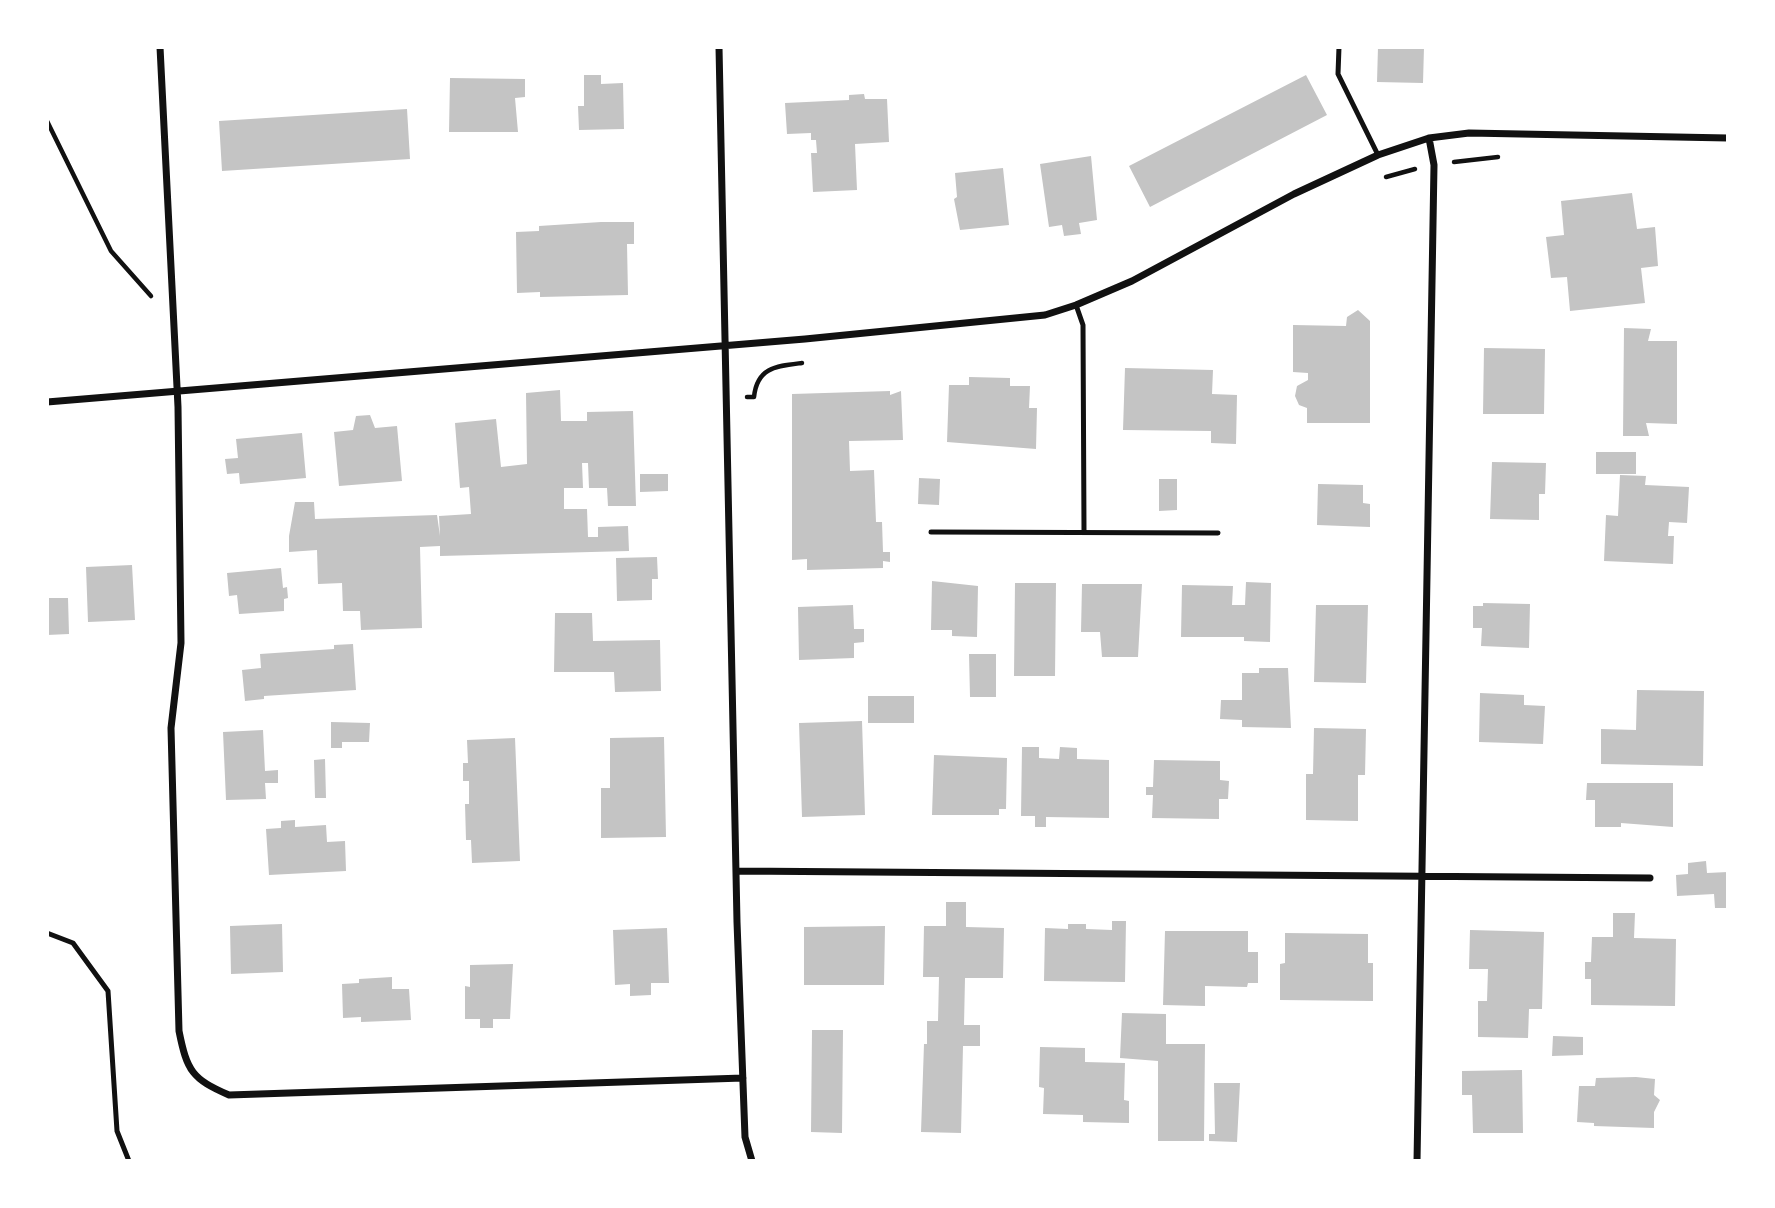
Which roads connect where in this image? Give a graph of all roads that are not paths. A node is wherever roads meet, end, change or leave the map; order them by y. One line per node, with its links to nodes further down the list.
1 (160, 47): 9 (street)
2 (719, 47): 8 (street)
3 (1339, 47): 6 (lane)
4 (1429, 138): 5 (street); 6 (street); 15 (street)
5 (1728, 138)
6 (1378, 155): 7 (street)
7 (1076, 305): 8 (street); 11 (lane)
8 (724, 346): 9 (street); 14 (street)
9 (176, 390): 10 (street); 18 (street)
10 (47, 402)
11 (1084, 531): 12 (lane); 13 (lane)
12 (932, 532)
13 (1218, 533)
14 (737, 872): 15 (street); 18 (street)
15 (1421, 878): 16 (street); 21 (street)
16 (1650, 878)
17 (47, 933): 19 (lane)
18 (743, 1078): 20 (street)
19 (129, 1161)
20 (752, 1161)
21 (1417, 1161)

